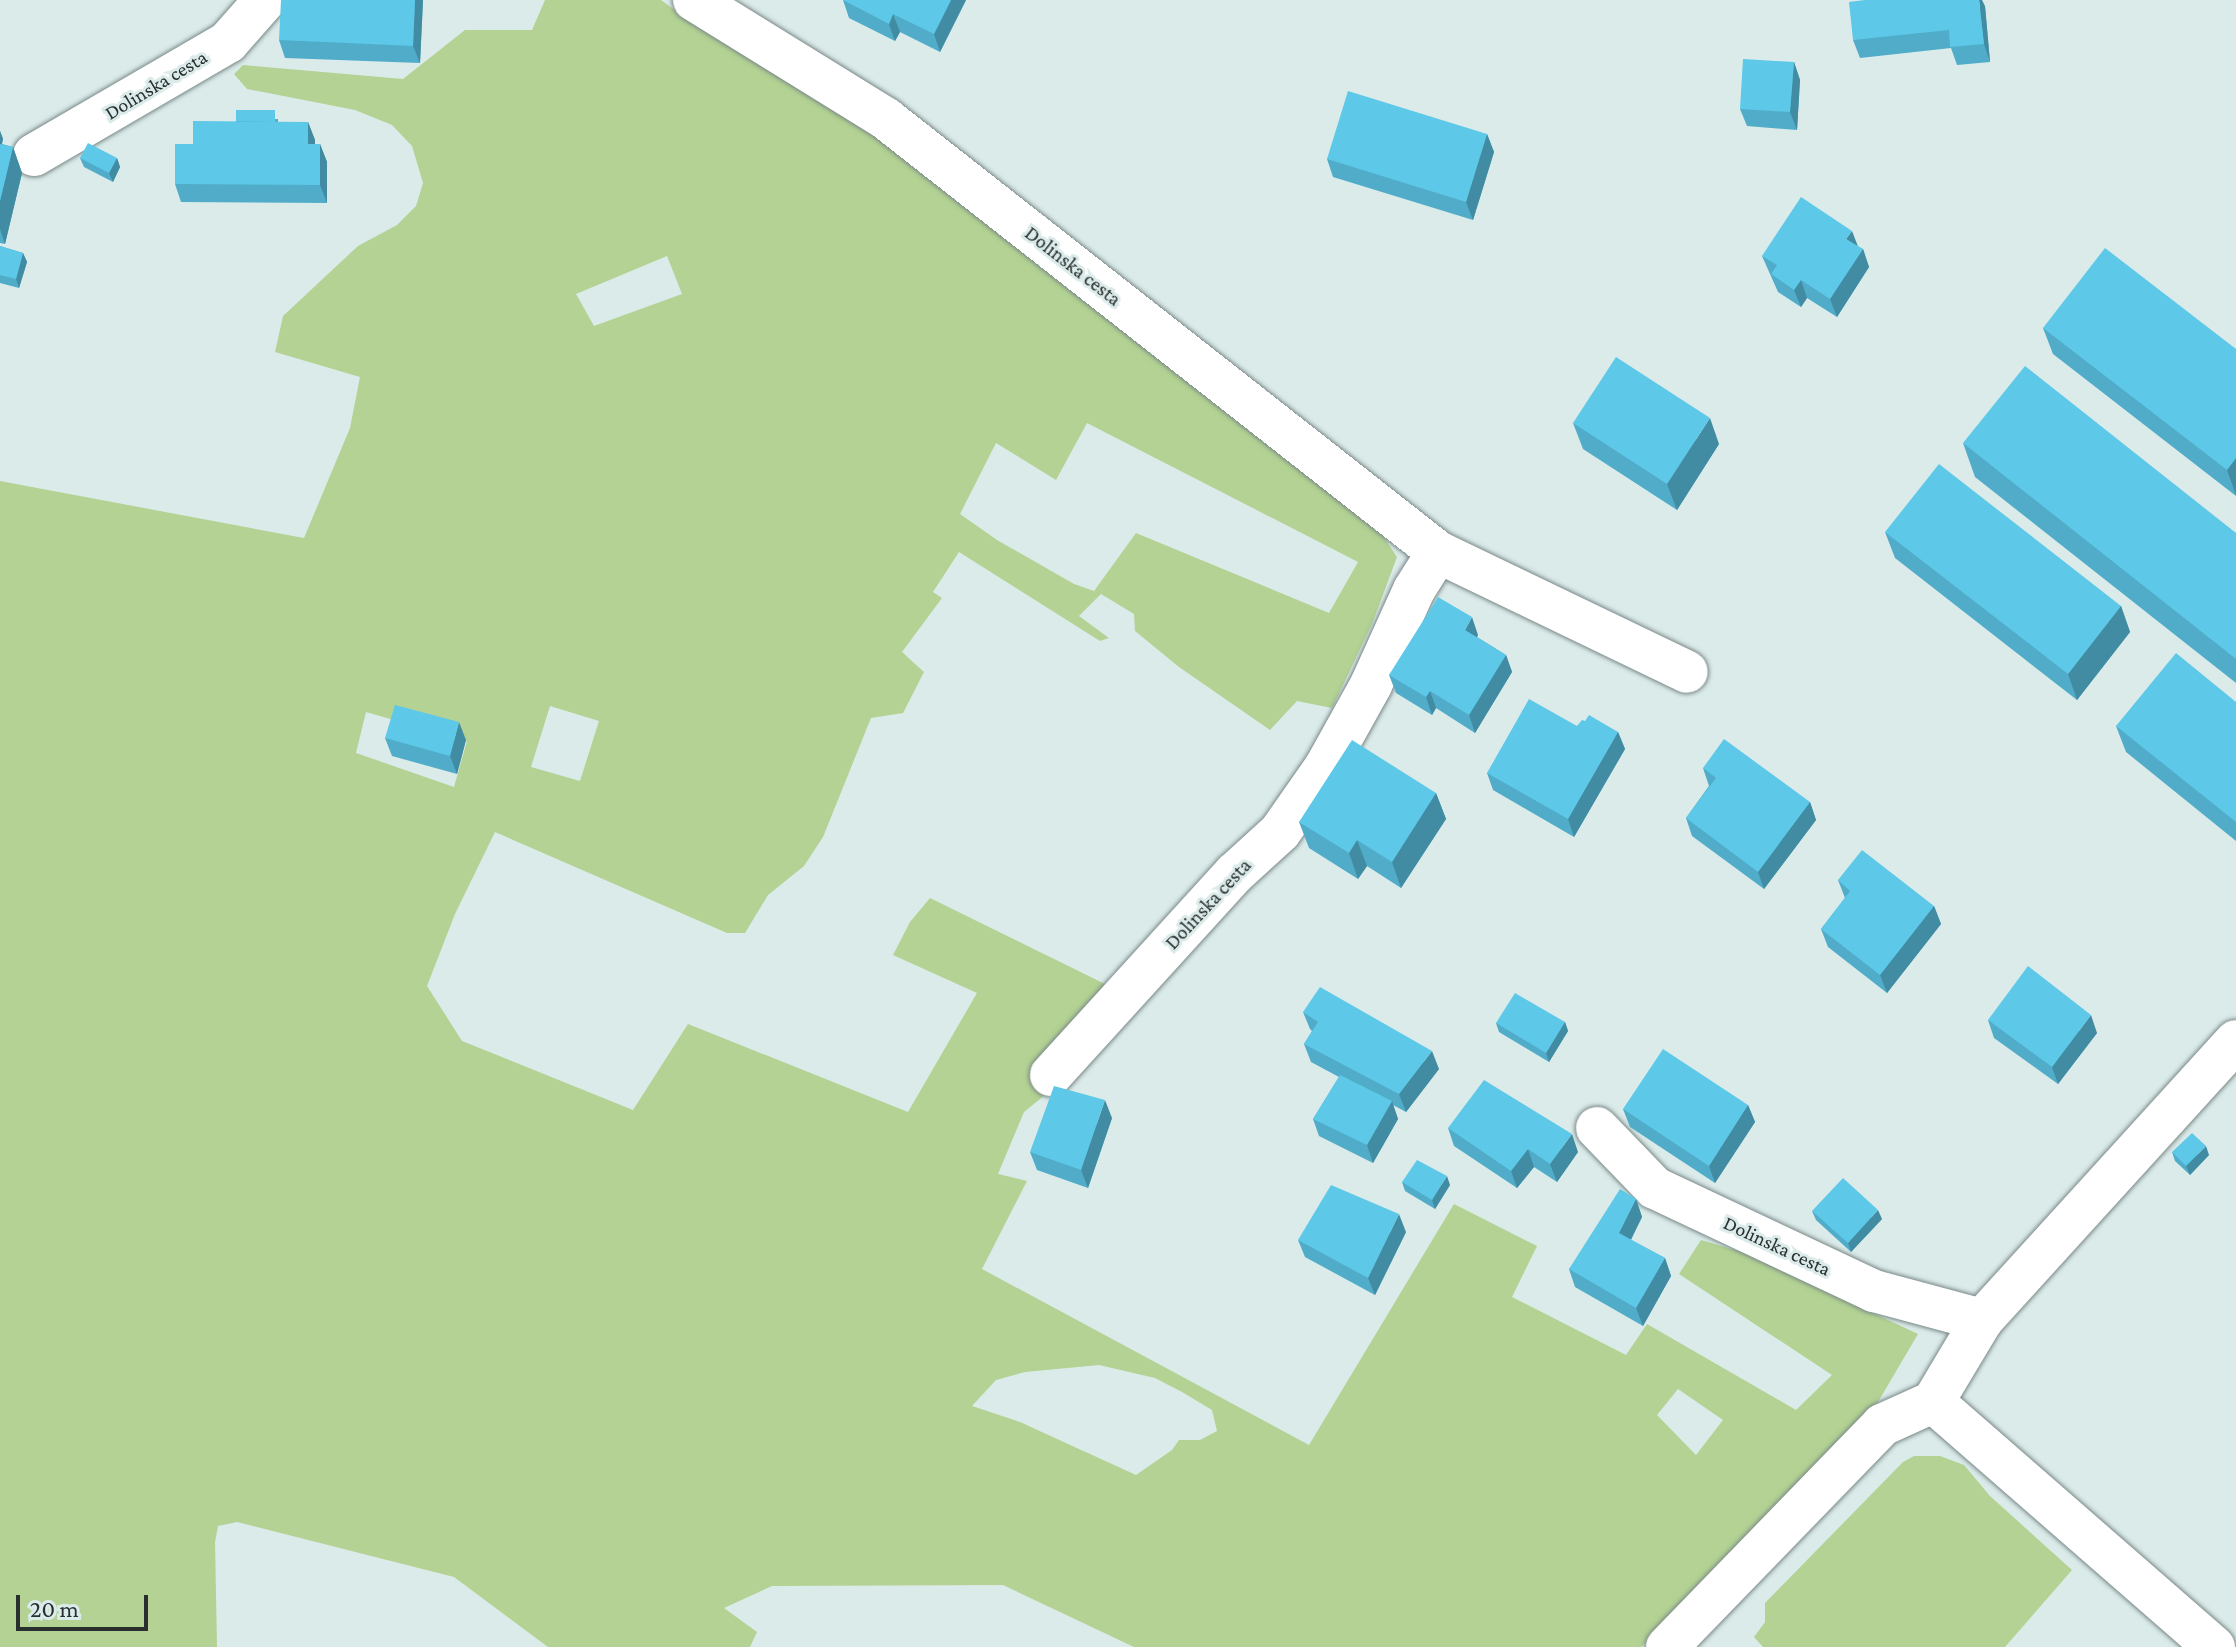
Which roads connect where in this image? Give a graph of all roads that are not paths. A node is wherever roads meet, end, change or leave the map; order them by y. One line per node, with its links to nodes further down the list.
1 (265, 0): 3 (street, Dolinska cesta)
2 (694, 0): 4 (street, Dolinska cesta)
3 (34, 155)
4 (1438, 552): 5 (street, Dolinska cesta); 7 (street, Dolinska cesta)
5 (1687, 672)
6 (2236, 1041): 9 (street)
7 (1051, 1075)
8 (1597, 1128): 9 (street, Dolinska cesta)
9 (1982, 1320): 10 (street)
10 (1933, 1402): 11 (street); 12 (street)
11 (1667, 1647)
12 (2214, 1647)

